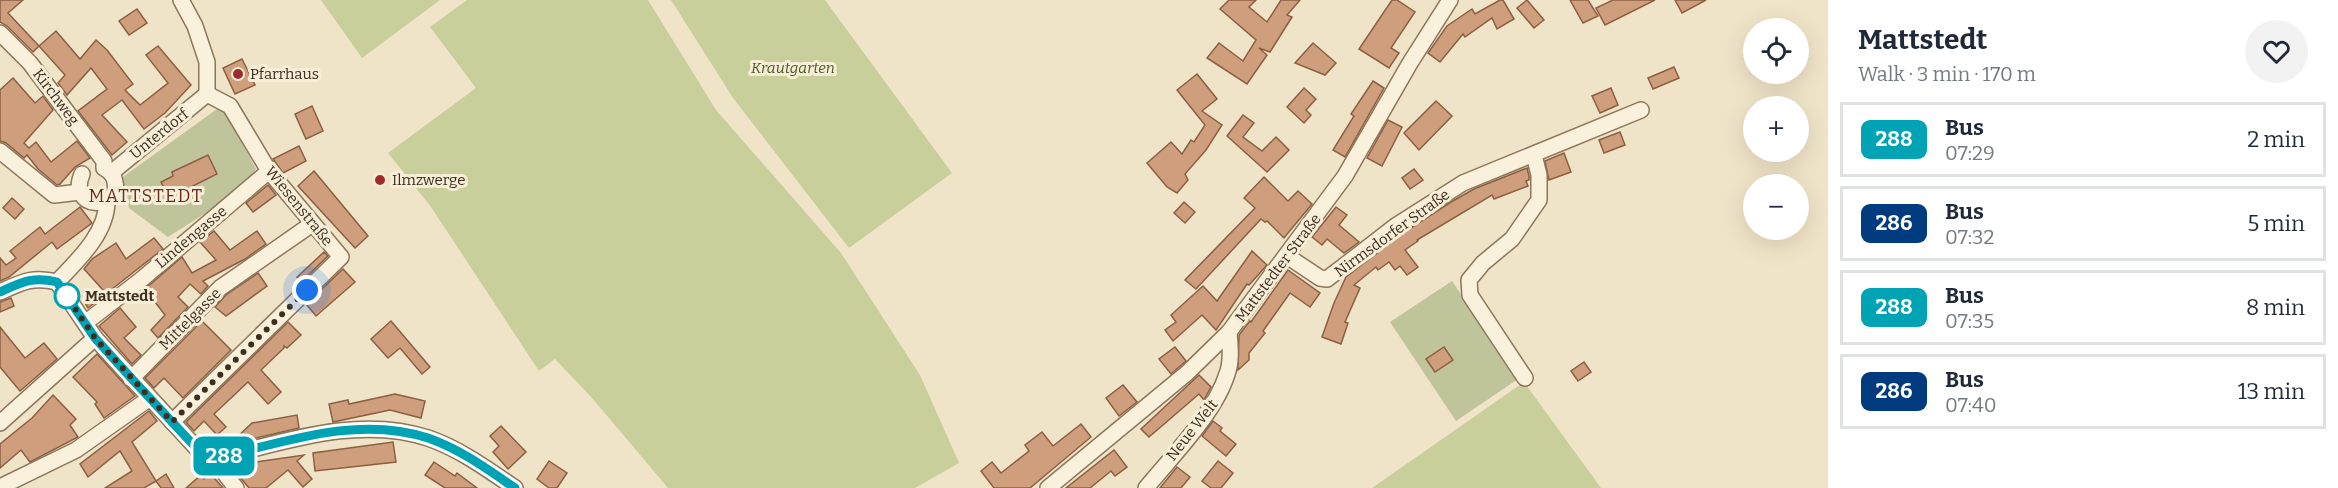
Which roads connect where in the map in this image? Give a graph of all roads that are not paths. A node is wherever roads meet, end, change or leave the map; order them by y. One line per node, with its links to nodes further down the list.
1 (181, 0): 4 (street)
2 (1450, 0): 14 (street, Mattstedter Straße)
3 (0, 33): 8 (street, Kirchweg)
4 (207, 94): 8 (street, Unterdorf); 9 (street, Wiesenstraße)
5 (1641, 110): 7 (street, Nirmsdorfer Straße)
6 (0, 151): 11 (street)
7 (1534, 155): 14 (street, Nirmsdorfer Straße); 20 (street)
8 (107, 170): 12 (street)
9 (268, 171): 13 (street, Wiesenstraße); 17 (street, Lindengasse)
10 (82, 174): 11 (street)
11 (80, 192): 12 (street)
12 (107, 201): 15 (street)
13 (312, 224): 21 (street, Mittelgasse); 23 (street, Wiesenstraße)
14 (1287, 256): 18 (street, Mattstedter Straße)
15 (57, 282): 16 (street); 17 (street)
16 (0, 292)
17 (85, 323): 19 (street)
18 (1229, 332): 29 (street, Mattstedter Straße); 30 (street, Neue Welt)
19 (95, 338): 21 (street); 24 (street)
20 (1525, 378)
21 (132, 379): 22 (street)
22 (150, 398): 23 (street); 26 (street)
23 (172, 422): 25 (street)
24 (0, 423)
25 (217, 458): 27 (street); 28 (street)
26 (0, 487)
27 (236, 488)
28 (515, 488)
29 (1048, 488)
30 (1146, 488)

